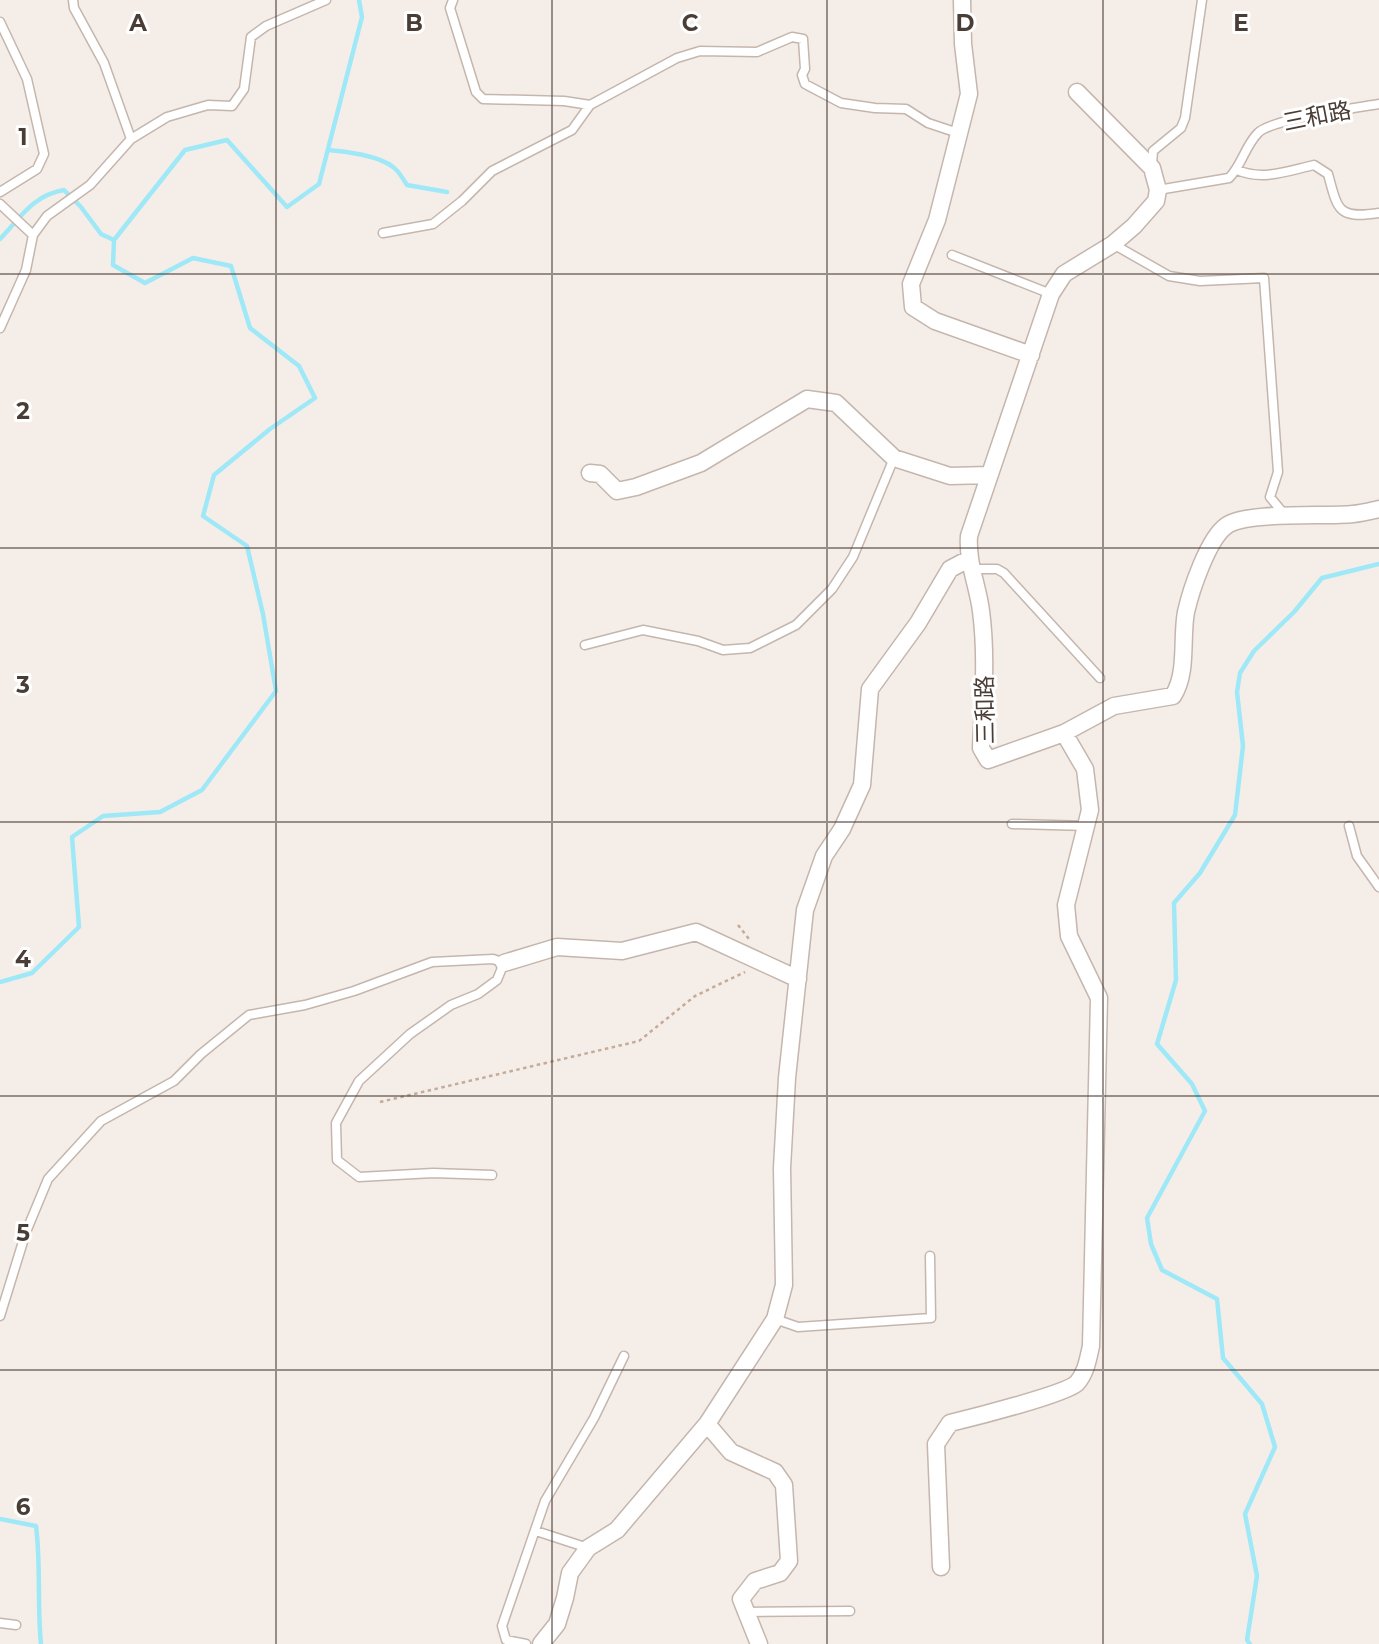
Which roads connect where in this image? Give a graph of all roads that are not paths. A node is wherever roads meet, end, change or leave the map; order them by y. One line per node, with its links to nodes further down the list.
1 (73, 0): 11 (lane)
2 (326, 0): 11 (lane)
3 (453, 0): 9 (lane)
4 (962, 0): 10 (street)
5 (1202, 0): 12 (lane)
6 (0, 22): 15 (lane)
7 (1077, 92): 12 (street)
8 (1379, 104): 13 (lane, 三和路)
9 (590, 105): 10 (lane); 18 (lane)
10 (958, 133): 24 (street)
11 (131, 139): 19 (lane)
12 (1152, 168): 14 (street)
13 (1237, 170): 14 (lane); 17 (lane)
14 (1158, 190): 20 (street, 三和路)
15 (0, 192)
16 (0, 204): 19 (lane)
17 (1379, 213)
18 (383, 233)
19 (33, 235): 23 (lane)
20 (1113, 244): 22 (street, 三和路); 29 (lane)
21 (952, 256): 22 (lane)
22 (1051, 294): 24 (street, 三和路)
23 (0, 328)
24 (1031, 355): 27 (street, 三和路)
25 (894, 458): 26 (street); 27 (street); 31 (lane)
26 (590, 473)
27 (989, 475): 30 (street, 三和路)
28 (1379, 509): 29 (street, 三和路)
29 (1285, 515): 33 (street, 三和路)
30 (970, 564): 32 (lane); 33 (street, 三和路); 39 (street)
31 (585, 645)
32 (1100, 678)
33 (1064, 733): 35 (street)
34 (1012, 824): 35 (lane)
35 (1087, 826): 48 (street)
36 (1349, 826): 37 (lane)
37 (1379, 887)
38 (504, 962): 39 (street); 40 (lane); 42 (lane)
39 (798, 979): 43 (street)
40 (492, 1175)
41 (930, 1256): 43 (lane)
42 (0, 1316)
43 (775, 1319): 45 (street)
44 (624, 1356): 46 (lane)
45 (707, 1424): 47 (street); 50 (street)
46 (536, 1531): 47 (lane); 53 (lane)
47 (588, 1548): 54 (street)
48 (941, 1567)
49 (850, 1611): 50 (lane)
50 (745, 1612): 55 (street)
51 (0, 1623): 52 (lane)
52 (16, 1625)
53 (526, 1644)
54 (541, 1644)
55 (759, 1644)

